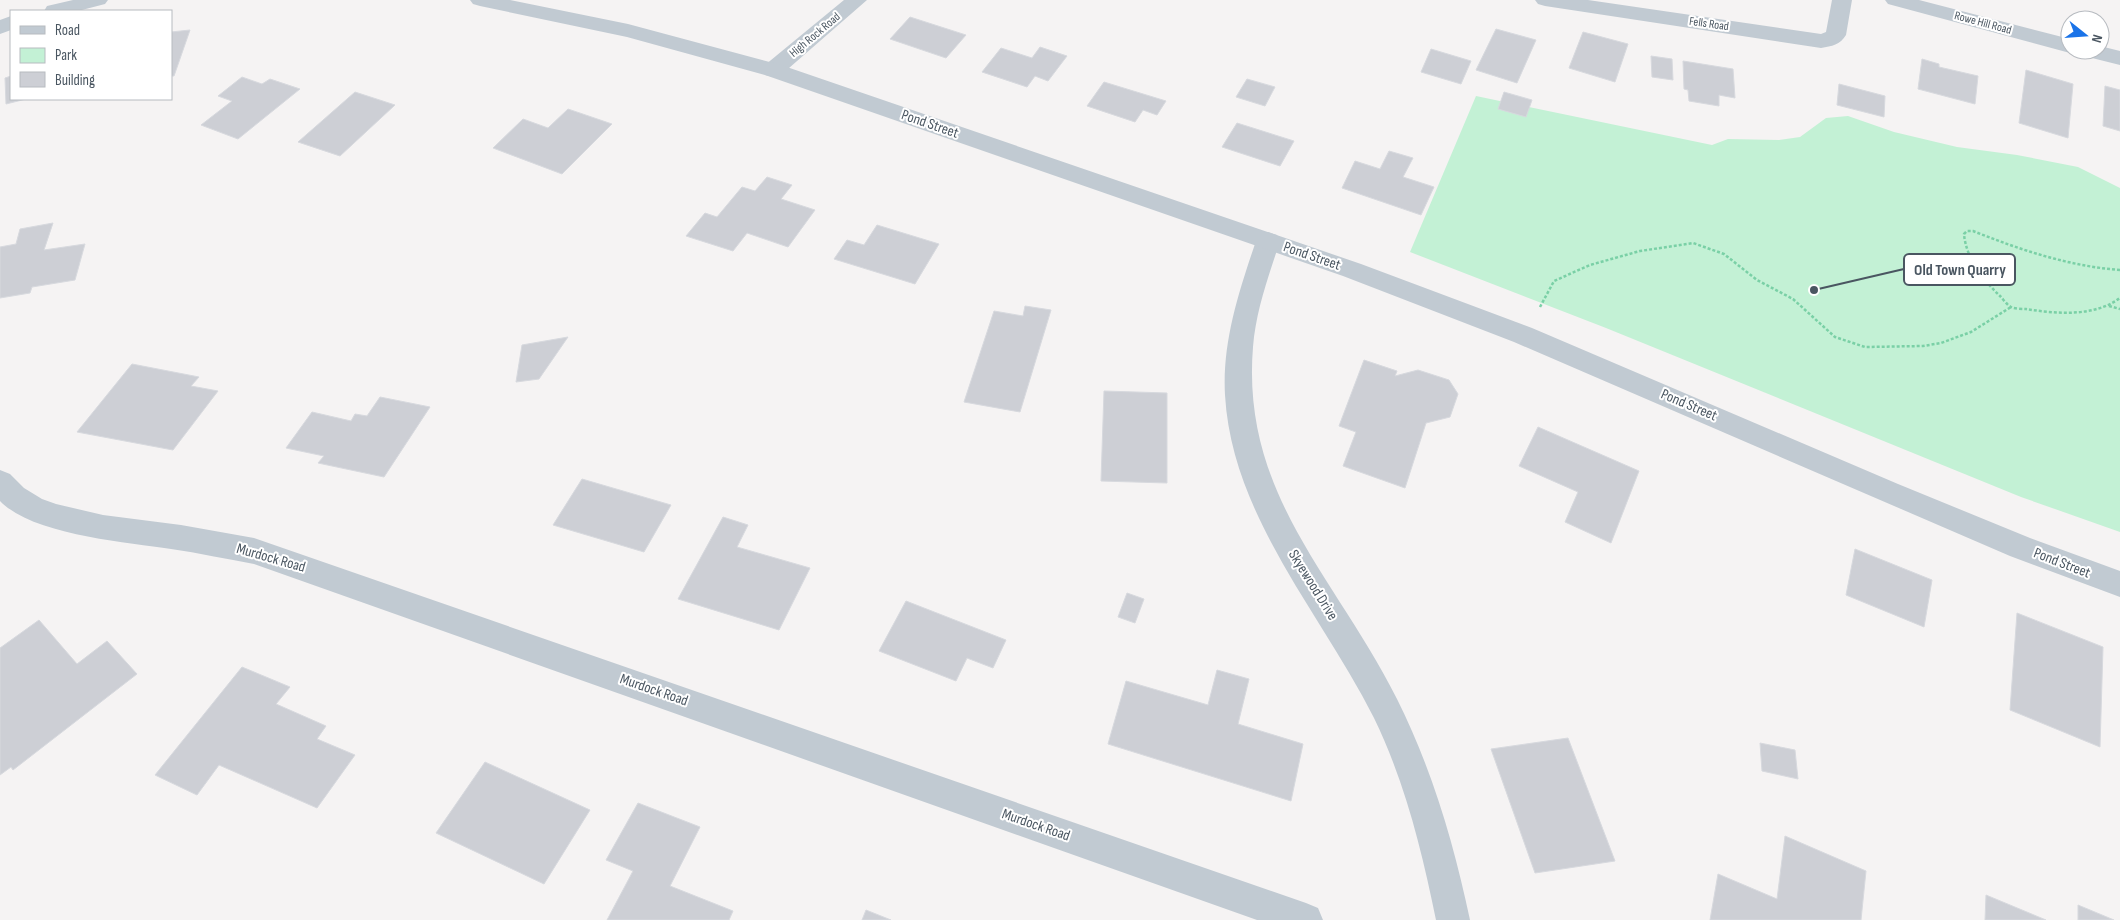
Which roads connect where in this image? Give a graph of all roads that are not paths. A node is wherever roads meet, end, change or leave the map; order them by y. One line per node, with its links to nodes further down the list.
1 (98, 0): 7 (street)
2 (480, 0): 9 (street, Pond Street)
3 (857, 0): 9 (street, High Rock Road)
4 (1545, 0): 5 (street, Fells Road)
5 (1842, 0)
6 (1895, 0): 8 (street, Rowe Hill Road)
7 (58, 10)
8 (2060, 43)
9 (773, 70): 10 (street, Pond Street)
10 (1268, 241): 12 (street, Pond Street); 14 (street, Skyewood Drive)
11 (0, 482): 13 (street, Murdock Road)
12 (2120, 584)
13 (1306, 920)
14 (1452, 920)

